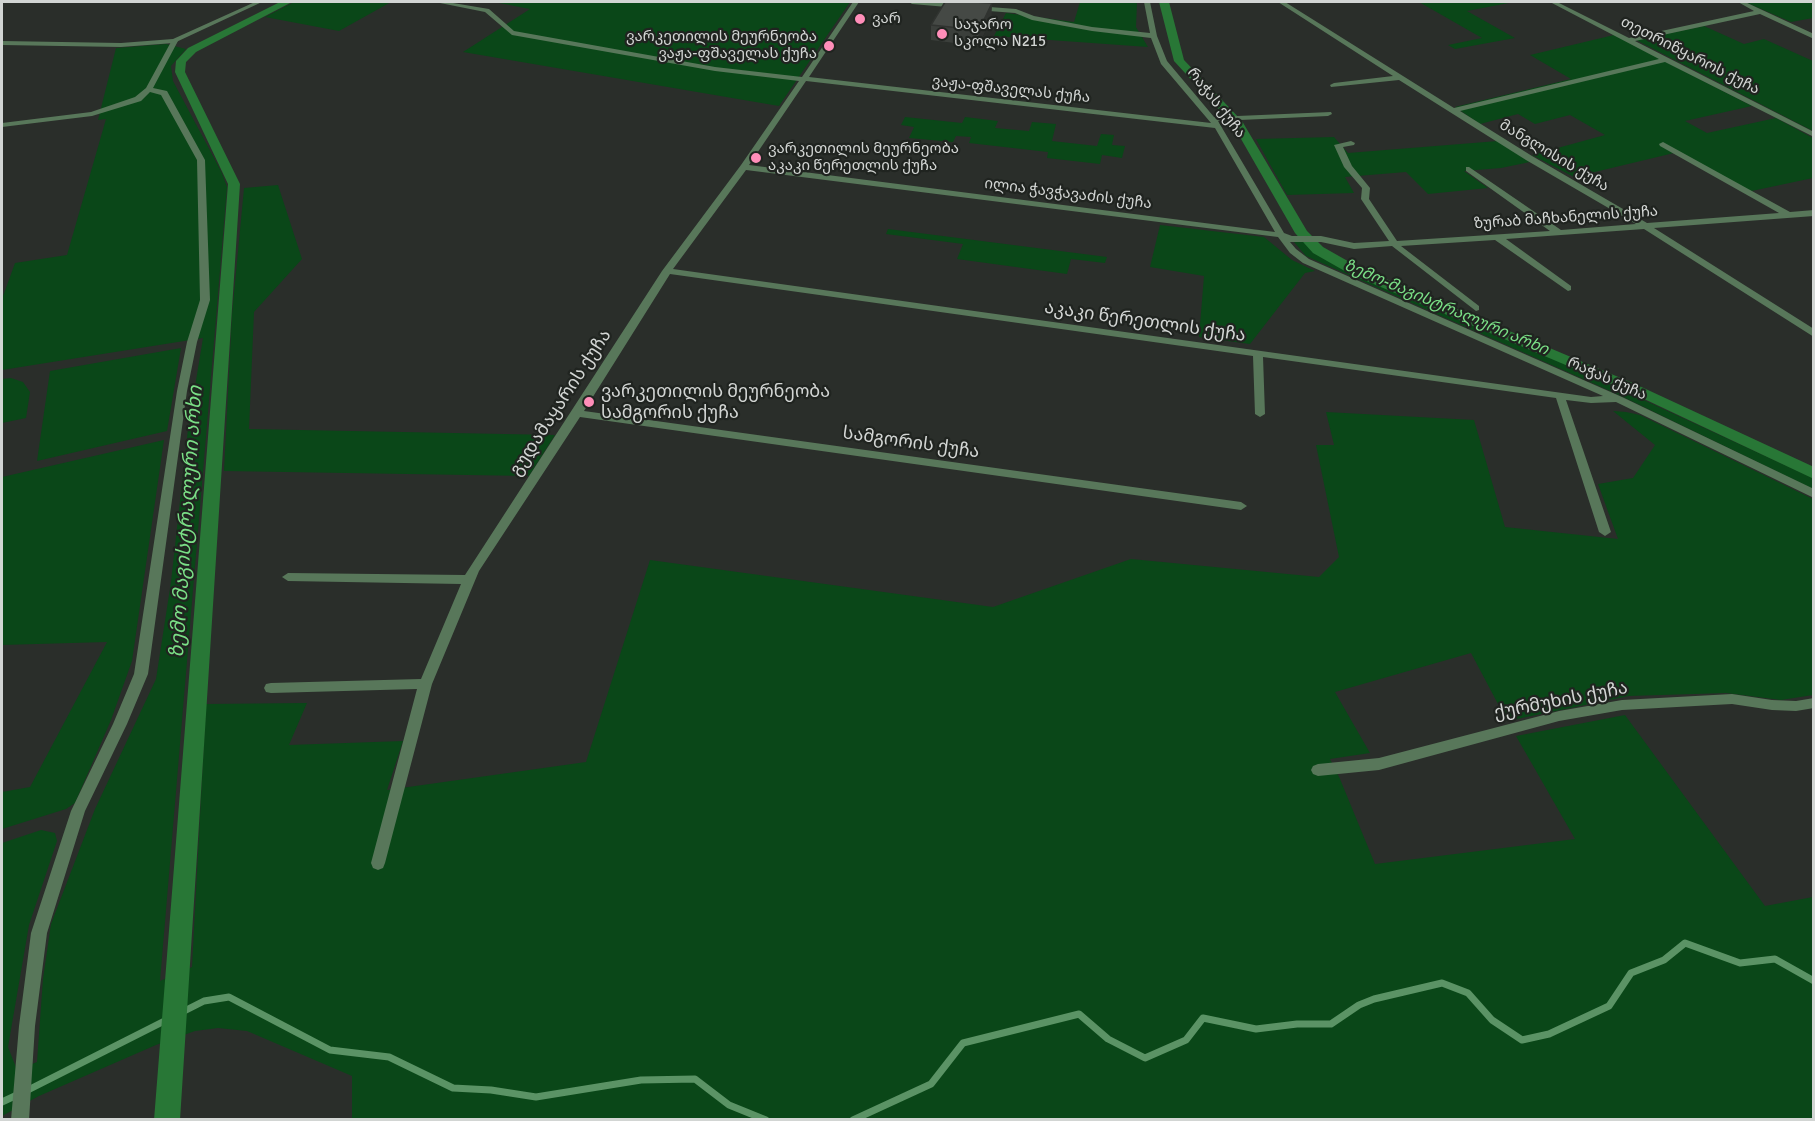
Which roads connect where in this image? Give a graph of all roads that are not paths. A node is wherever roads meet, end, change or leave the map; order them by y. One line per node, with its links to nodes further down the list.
1 (259, 2): 15 (street)
2 (438, 2): 19 (street, ვაჟა-ფშაველას ქუჩა)
3 (856, 2): 19 (street, გუდამაყარის ქუჩა)
4 (912, 2): 10 (street)
5 (1021, 2): 10 (street)
6 (1147, 2): 12 (street, რაჭას ქუჩა)
7 (1281, 2): 18 (street, მანგლისის ქუჩა)
8 (1553, 2): 14 (street, თეთრიწყაროს ქუჩა)
9 (1741, 2): 11 (street)
10 (1016, 10): 12 (street)
11 (1763, 11): 13 (street); 14 (street)
12 (1154, 36): 24 (street, რაჭას ქუჩა)
13 (1814, 37)
14 (1630, 40): 17 (street, თეთრიწყაროს ქუჩა)
15 (174, 41): 16 (street); 21 (street)
16 (2, 43)
17 (1668, 59): 22 (street); 26 (street, თეთრიწყაროს ქუჩა)
18 (1402, 77): 20 (street); 22 (street, მანგლისის ქუჩა)
19 (801, 80): 24 (street, ვაჟა-ფშაველას ქუჩა); 29 (street, გუდამაყარის ქუჩა)
20 (1334, 85)
21 (149, 89): 25 (street); 58 (street)
22 (1454, 110): 33 (street, მანგლისის ქუჩა)
23 (1328, 114): 24 (street, ვაჟა-ფშაველას ქუჩა)
24 (1216, 123): 35 (street, რაჭას ქუჩა)
25 (2, 125)
26 (1814, 135)
27 (1351, 143): 38 (street)
28 (1663, 144): 32 (street)
29 (744, 167): 35 (street, ილია ჭავჭავაძის ქუჩა); 39 (street, გუდამაყარის ქუჩა)
30 (1468, 169): 34 (street)
31 (1814, 213): 32 (street, ზურაბ მაჩხანელის ქუჩა)
32 (1789, 215): 33 (street, ზურაბ მაჩხანელის ქუჩა)
33 (1645, 226): 34 (street, ზურაბ მაჩხანელის ქუჩა); 42 (street, მანგლისის ქუჩა)
34 (1559, 233): 36 (street, ზურაბ მაჩხანელის ქუჩა)
35 (1281, 235): 37 (street, ილია ჭავჭავაძის ქუჩა); 45 (street, რაჭას ქუჩა)
36 (1497, 237): 38 (street, ზურაბ მაჩხანელის ქუჩა); 40 (street)
37 (1291, 239): 38 (street, ზურაბ მაჩხანელის ქუჩა)
38 (1395, 243): 41 (street)
39 (667, 271): 43 (street, აკაკი წერეთლის ქუჩა); 46 (street, გუდამაყარის ქუჩა)
40 (1568, 288)
41 (1476, 308)
42 (1814, 334)
43 (1257, 354): 44 (street, აკაკი წერეთლის ქუჩა); 47 (street)
44 (1560, 396): 45 (street, აკაკი წერეთლის ქუჩა); 50 (street)
45 (1617, 399): 48 (street, რაჭას ქუჩა)
46 (577, 413): 49 (street, სამგორის ქუჩა); 52 (street, გუდამაყარის ქუჩა)
47 (1260, 414)
48 (1814, 494)
49 (1241, 506)
50 (1605, 532)
51 (288, 577): 52 (street)
52 (468, 580): 53 (street, გუდამაყარის ქუჩა)
53 (425, 684): 54 (street); 57 (street, გუდამაყარის ქუჩა)
54 (271, 688)
55 (1814, 703): 56 (street, ქურმუხის ქუჩა)
56 (1318, 770)
57 (378, 864)
58 (20, 1117)

